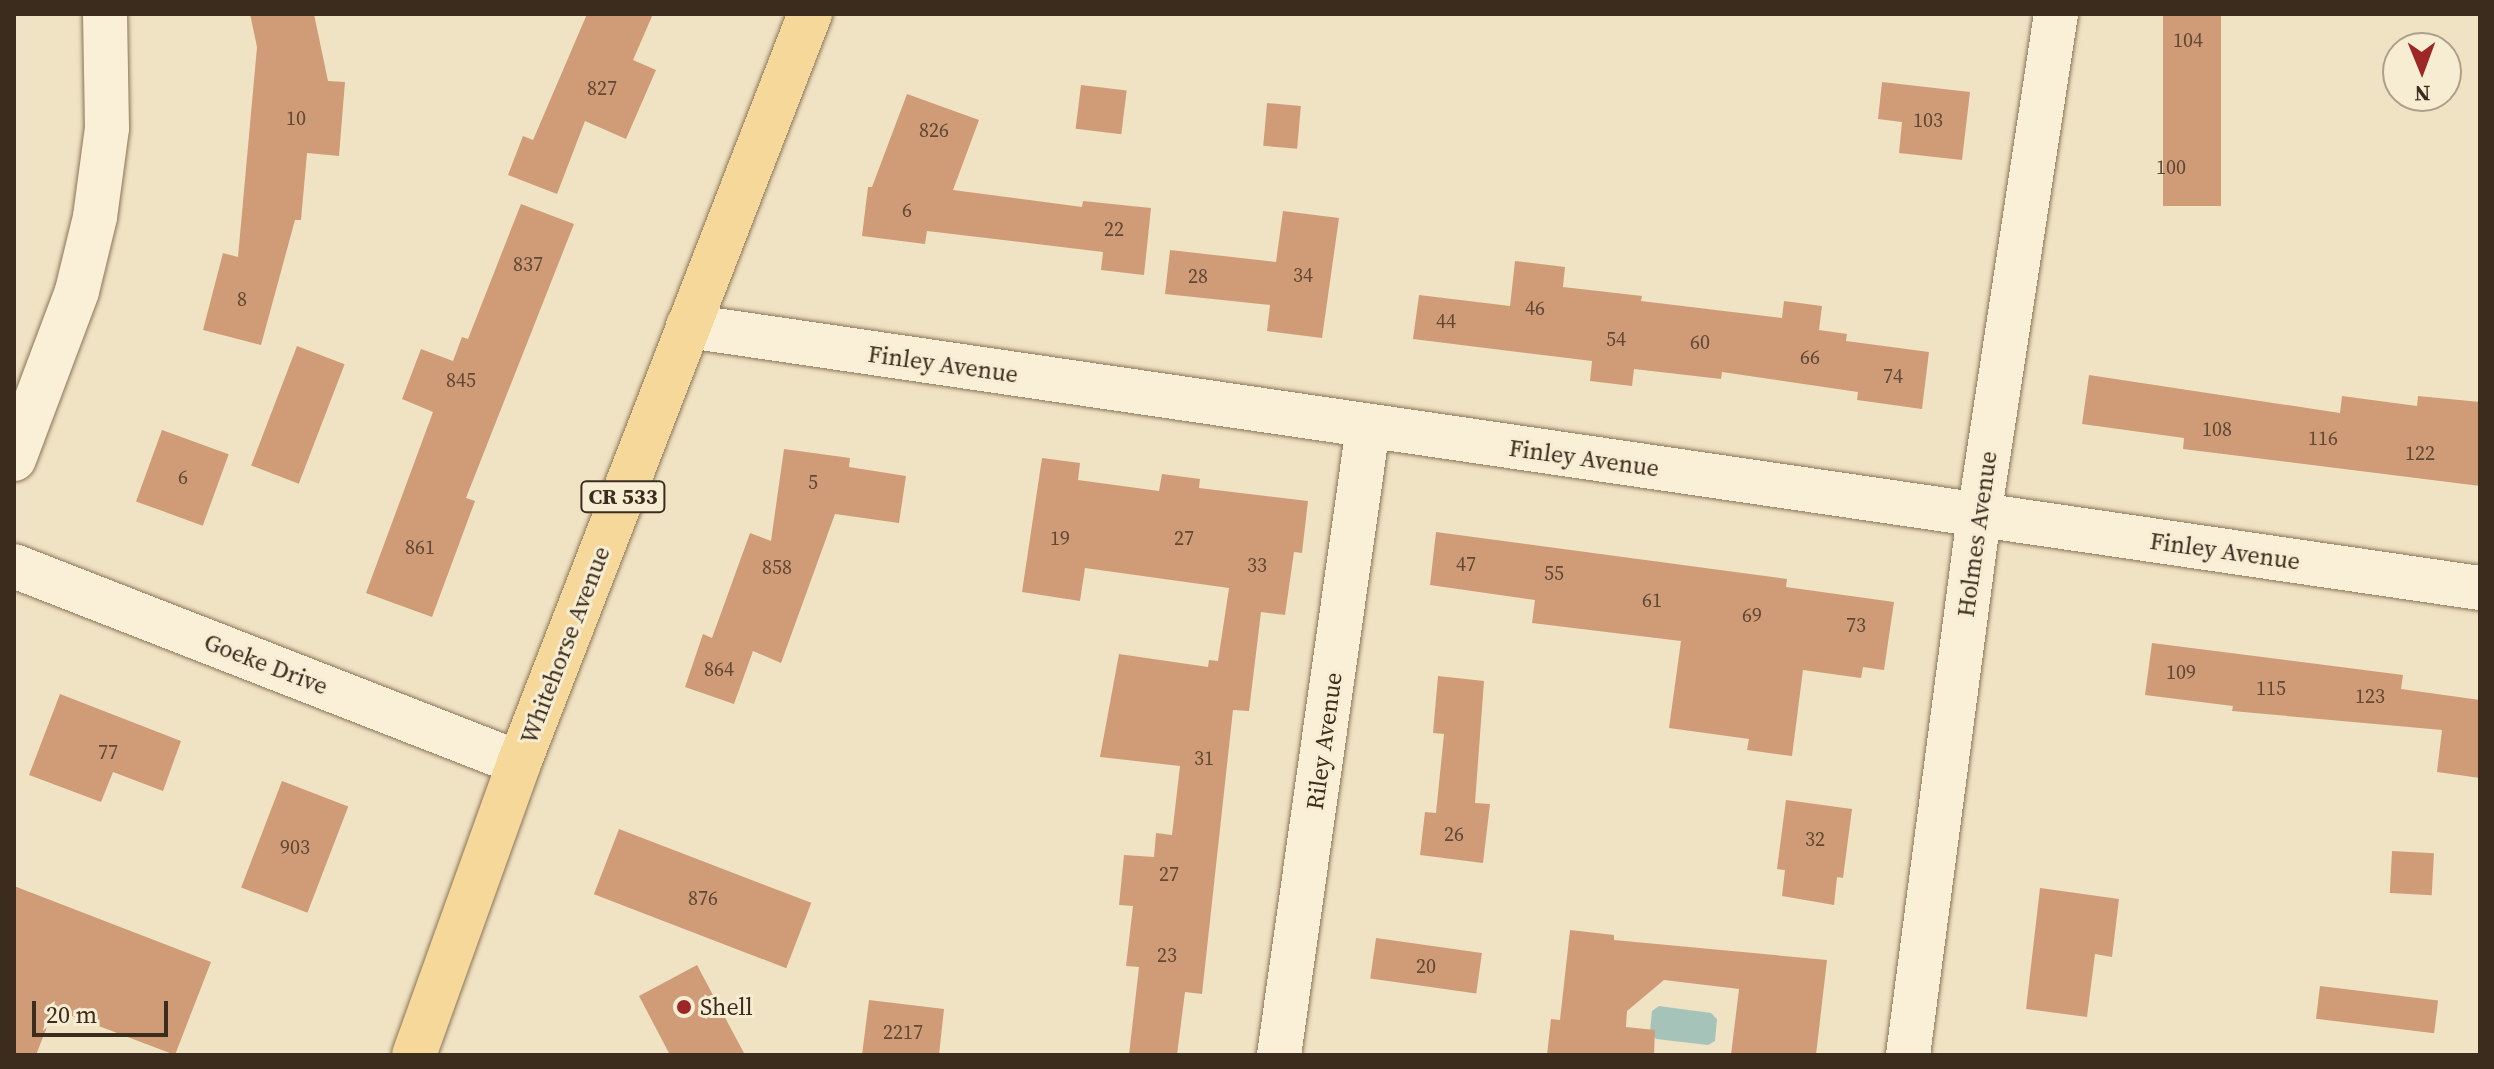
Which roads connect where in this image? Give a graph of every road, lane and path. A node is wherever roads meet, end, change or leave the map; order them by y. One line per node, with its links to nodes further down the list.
1 (105, 14): 6 (street)
2 (810, 14): 4 (main road, Whitehorse Avenue / CR 533)
3 (2056, 14): 7 (street, Holmes Avenue)
4 (688, 326): 5 (street, Finley Avenue); 10 (main road, Whitehorse Avenue / CR 533)
5 (1368, 427): 7 (street, Finley Avenue); 12 (street, Riley Avenue)
6 (14, 459)
7 (1979, 516): 9 (street, Finley Avenue); 13 (street, Holmes Avenue)
8 (14, 566): 10 (street, Goeke Drive)
9 (2480, 588)
10 (519, 763): 11 (main road, Whitehorse Avenue / CR 533)
11 (414, 1055)
12 (1279, 1055)
13 (1908, 1055)

